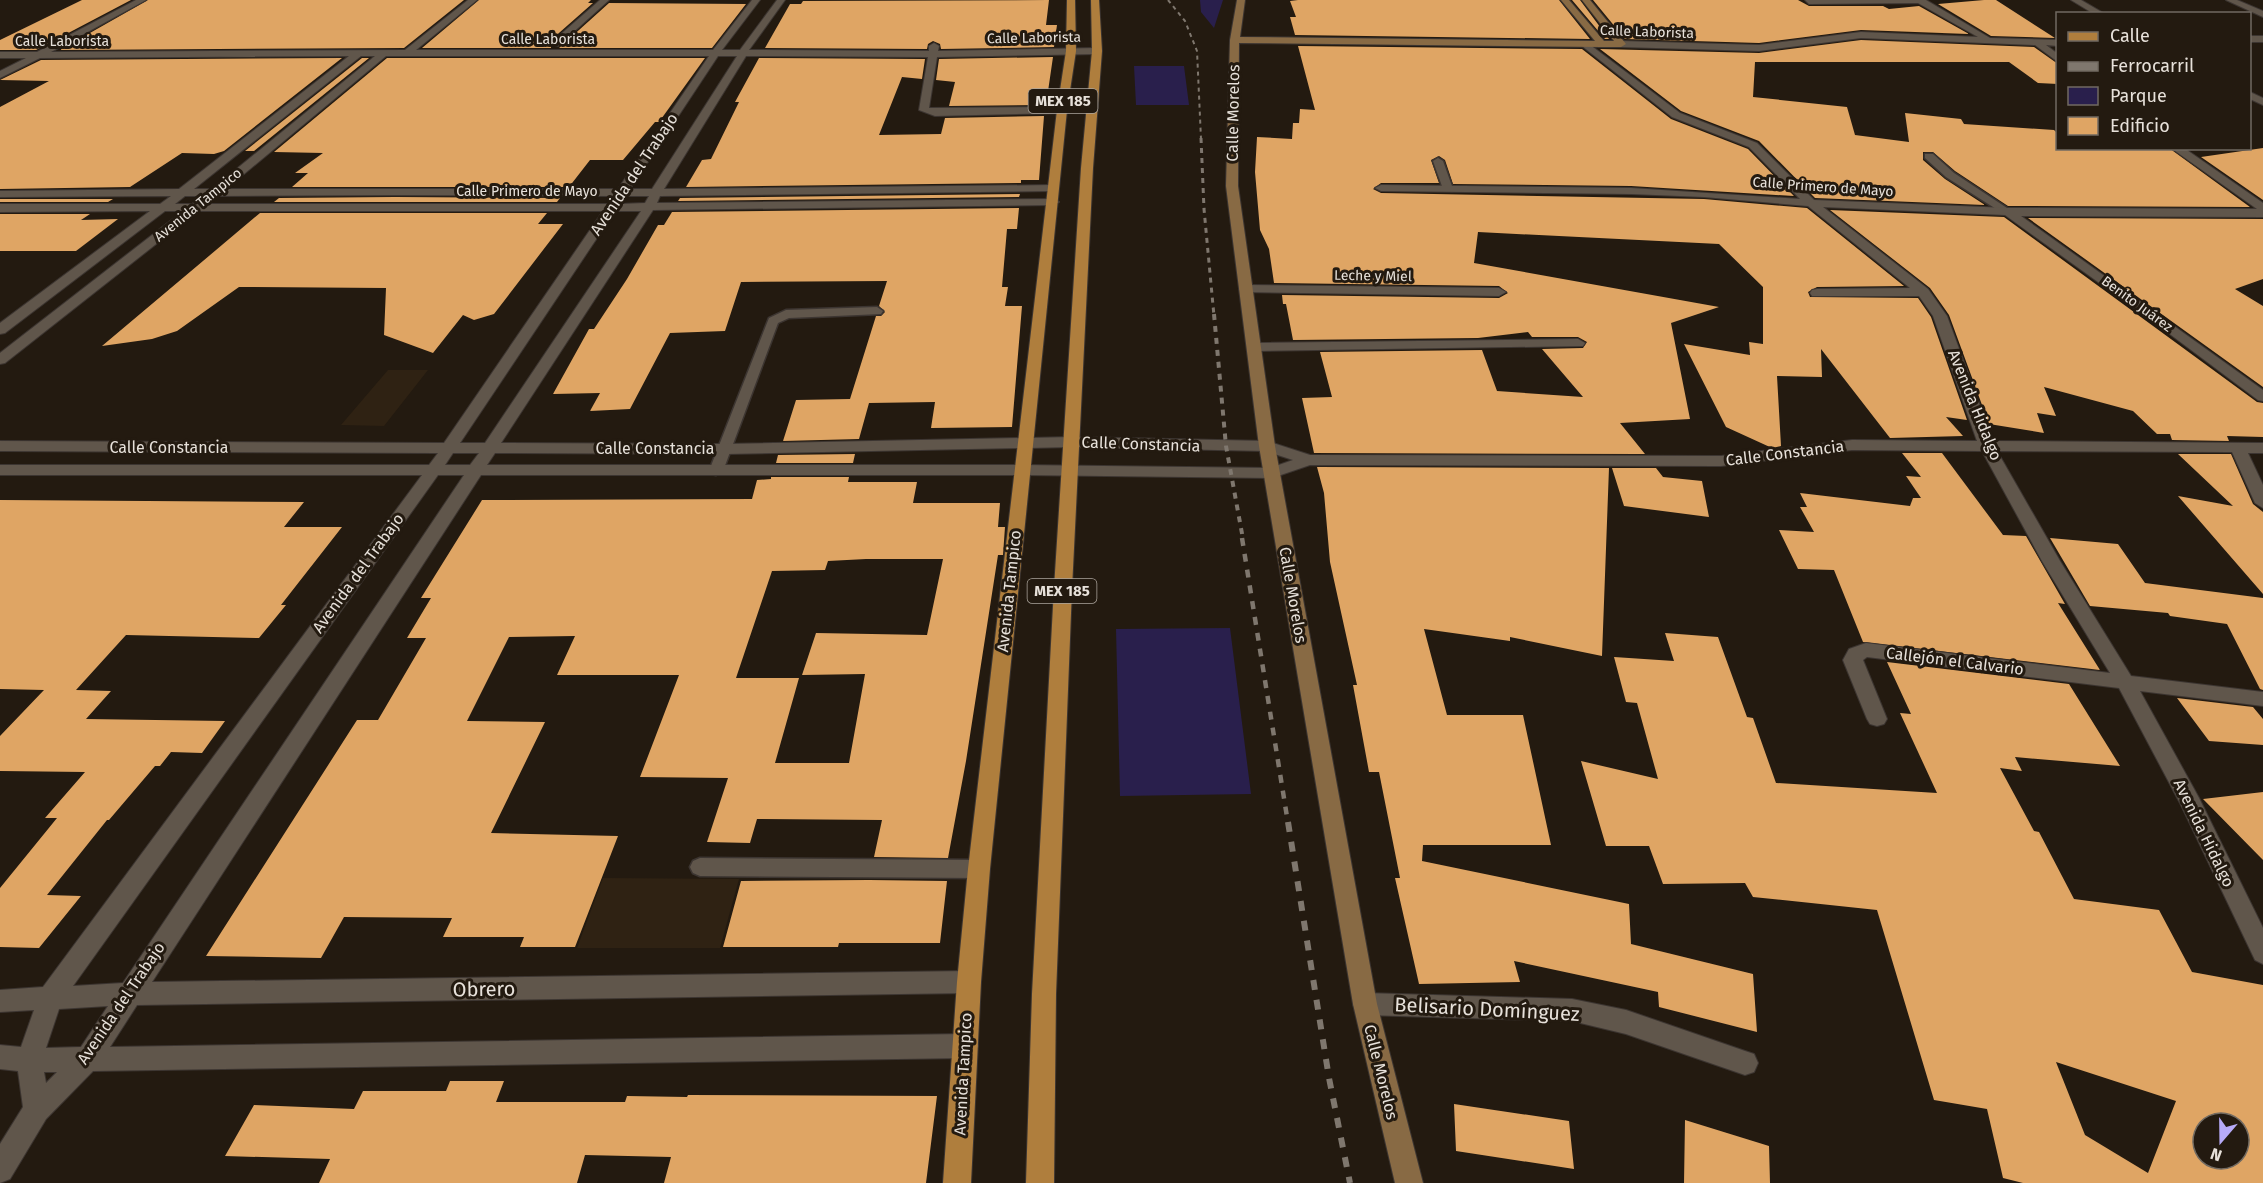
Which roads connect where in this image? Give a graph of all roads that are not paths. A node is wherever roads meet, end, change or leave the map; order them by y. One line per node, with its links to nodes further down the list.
1 (142, 0): 31 (street)
2 (473, 0): 26 (street)
3 (605, 0): 22 (street)
4 (756, 0): 32 (street, Avenida del Trabajo)
5 (781, 0): 33 (street, Avenida del Trabajo)
6 (1071, 0): 28 (main road, Avenida Tampico / MEX 185)
7 (1095, 0): 27 (main road, MEX 185)
8 (1241, 0): 17 (street, Calle Morelos)
9 (1565, 0): 24 (street)
10 (1586, 0): 25 (street)
11 (1920, 0): 14 (street); 18 (street)
12 (2075, 0): 15 (street)
13 (2230, 0): 16 (street)
14 (1809, 1)
15 (2097, 12)
16 (2263, 14)
17 (1235, 40): 23 (street, Calle Laborista); 66 (street, Calle Morelos)
18 (1989, 40): 20 (street, Calle Laborista); 25 (street, Calle Laborista)
19 (35, 43): 30 (street)
20 (2038, 43): 21 (street, Calle Laborista); 41 (street)
21 (2056, 43)
22 (555, 44): 26 (street, Calle Laborista); 32 (street, Calle Laborista)
23 (1585, 44): 24 (street, Calle Laborista); 57 (street, Avenida Hidalgo)
24 (1602, 44): 25 (street, Calle Laborista)
25 (1621, 44)
26 (416, 45): 35 (street, Calle Laborista); 37 (street)
27 (1096, 45): 28 (street, Calle Laborista); 77 (main road, MEX 185)
28 (1071, 46): 36 (street, Calle Laborista); 44 (main road, Avenida Tampico / MEX 185)
29 (0, 48): 30 (street, Calle Laborista)
30 (24, 48): 31 (street, Calle Laborista); 39 (street)
31 (52, 48): 34 (street, Calle Laborista); 40 (street)
32 (719, 49): 33 (street, Calle Laborista); 37 (street, Calle Laborista); 52 (street, Avenida del Trabajo)
33 (746, 49): 36 (street, Calle Laborista); 53 (street, Avenida del Trabajo)
34 (362, 50): 35 (street, Calle Laborista); 40 (street, Calle Laborista); 50 (street, Avenida Tampico)
35 (387, 50): 37 (street, Calle Laborista); 51 (street, Avenida Tampico)
36 (933, 50): 44 (street)
37 (408, 52)
38 (0, 55): 39 (street, Calle Laborista)
39 (11, 55): 40 (street, Calle Laborista); 42 (street)
40 (38, 55): 43 (street)
41 (2056, 57)
42 (0, 61)
43 (0, 75)
44 (1062, 110): 56 (main road, Avenida Tampico / MEX 185)
45 (2179, 150): 64 (street)
46 (1929, 156): 65 (lane)
47 (1438, 161): 49 (lane)
48 (1381, 188): 49 (street, Calle Primero de Mayo)
49 (1448, 189): 57 (street, Calle Primero de Mayo)
50 (182, 191): 51 (street, Calle Primero de Mayo); 55 (street, Calle Primero de Mayo); 59 (street, Avenida Tampico)
51 (216, 191): 52 (street, Calle Primero de Mayo); 60 (street, Avenida Tampico)
52 (621, 191): 53 (street, Calle Primero de Mayo); 61 (street, Avenida del Trabajo)
53 (656, 192): 54 (street, Calle Primero de Mayo); 62 (street, Avenida del Trabajo)
54 (861, 192): 56 (street, Calle Primero de Mayo); 58 (street)
55 (0, 194)
56 (1053, 195): 58 (street, Calle Primero de Mayo); 76 (main road, Avenida Tampico / MEX 185)
57 (1811, 203): 65 (street, Calle Primero de Mayo); 69 (street, Avenida Hidalgo)
58 (857, 205): 62 (street, Calle Primero de Mayo)
59 (165, 206): 60 (street, Calle Primero de Mayo); 63 (street, Calle Primero de Mayo); 71 (street, Avenida Tampico)
60 (198, 206): 61 (street, Calle Primero de Mayo); 74 (street, Avenida Tampico)
61 (612, 206): 62 (street, Calle Primero de Mayo); 81 (street, Avenida del Trabajo)
62 (649, 207): 82 (street, Avenida del Trabajo)
63 (0, 208)
64 (2263, 211): 65 (street, Calle Primero de Mayo)
65 (2008, 212): 75 (street, Benito Juárez)
66 (1246, 289): 67 (street, Leche y Miel); 73 (street, Calle Morelos)
67 (1498, 292)
68 (1817, 292): 69 (street)
69 (1923, 292): 80 (street, Avenida Hidalgo)
70 (877, 311): 85 (lane)
71 (0, 330)
72 (1578, 343): 73 (street)
73 (1256, 347): 79 (street, Calle Morelos)
74 (0, 360)
75 (2263, 397)
76 (1026, 441): 77 (street, Calle Constancia); 85 (street, Calle Constancia); 89 (main road, Avenida Tampico / MEX 185)
77 (1072, 442): 79 (street, Calle Constancia); 92 (main road, MEX 185)
78 (0, 446): 81 (street, Calle Constancia)
79 (1268, 446): 86 (street, Calle Constancia); 93 (street, Calle Morelos)
80 (1987, 446): 83 (street, Calle Constancia); 86 (street, Calle Constancia); 95 (street, Avenida Hidalgo)
81 (449, 447): 82 (street, Calle Constancia); 90 (street, Avenida del Trabajo)
82 (491, 447): 85 (street, Calle Constancia); 88 (street, Avenida del Trabajo)
83 (2238, 448): 84 (street, Calle Constancia); 94 (street)
84 (2263, 448)
85 (725, 449): 91 (lane)
86 (1308, 460): 93 (street, Calle Constancia)
87 (0, 470): 90 (street, Calle Constancia)
88 (474, 470): 90 (street, Calle Constancia); 91 (street, Calle Constancia); 102 (street, Avenida del Trabajo)
89 (1022, 470): 91 (street, Calle Constancia); 92 (street, Calle Constancia); 99 (main road, Avenida Tampico / MEX 185)
90 (433, 471): 103 (street, Avenida del Trabajo)
91 (716, 471)
92 (1071, 471): 93 (street, Calle Constancia); 114 (main road, MEX 185)
93 (1272, 474): 105 (street, Calle Morelos)
94 (2263, 503)
95 (2125, 682): 96 (street); 97 (street, Callejón el Calvario); 100 (street, Avenida Hidalgo)
96 (2263, 699)
97 (1877, 719)
98 (699, 867): 99 (lane)
99 (979, 869): 101 (main road, Avenida Tampico / MEX 185)
100 (2263, 953)
101 (969, 982): 102 (street, Obrero); 106 (main road, Avenida Tampico / MEX 185)
102 (128, 994): 103 (street, Obrero); 108 (street, Avenida del Trabajo)
103 (51, 996): 104 (street, Obrero); 109 (street, Avenida del Trabajo)
104 (0, 1001)
105 (1365, 1004): 110 (street, Belisario Domínguez); 115 (street, Calle Morelos)
106 (965, 1046): 108 (street); 113 (main road, Avenida Tampico / MEX 185)
107 (0, 1057): 109 (street)
108 (88, 1058): 109 (street); 111 (street, Avenida del Trabajo)
109 (29, 1060): 111 (street, Avenida del Trabajo)
110 (1745, 1063)
111 (37, 1110): 112 (street, Avenida del Trabajo)
112 (0, 1169)
113 (957, 1183)
114 (1040, 1183)
115 (1409, 1183)

